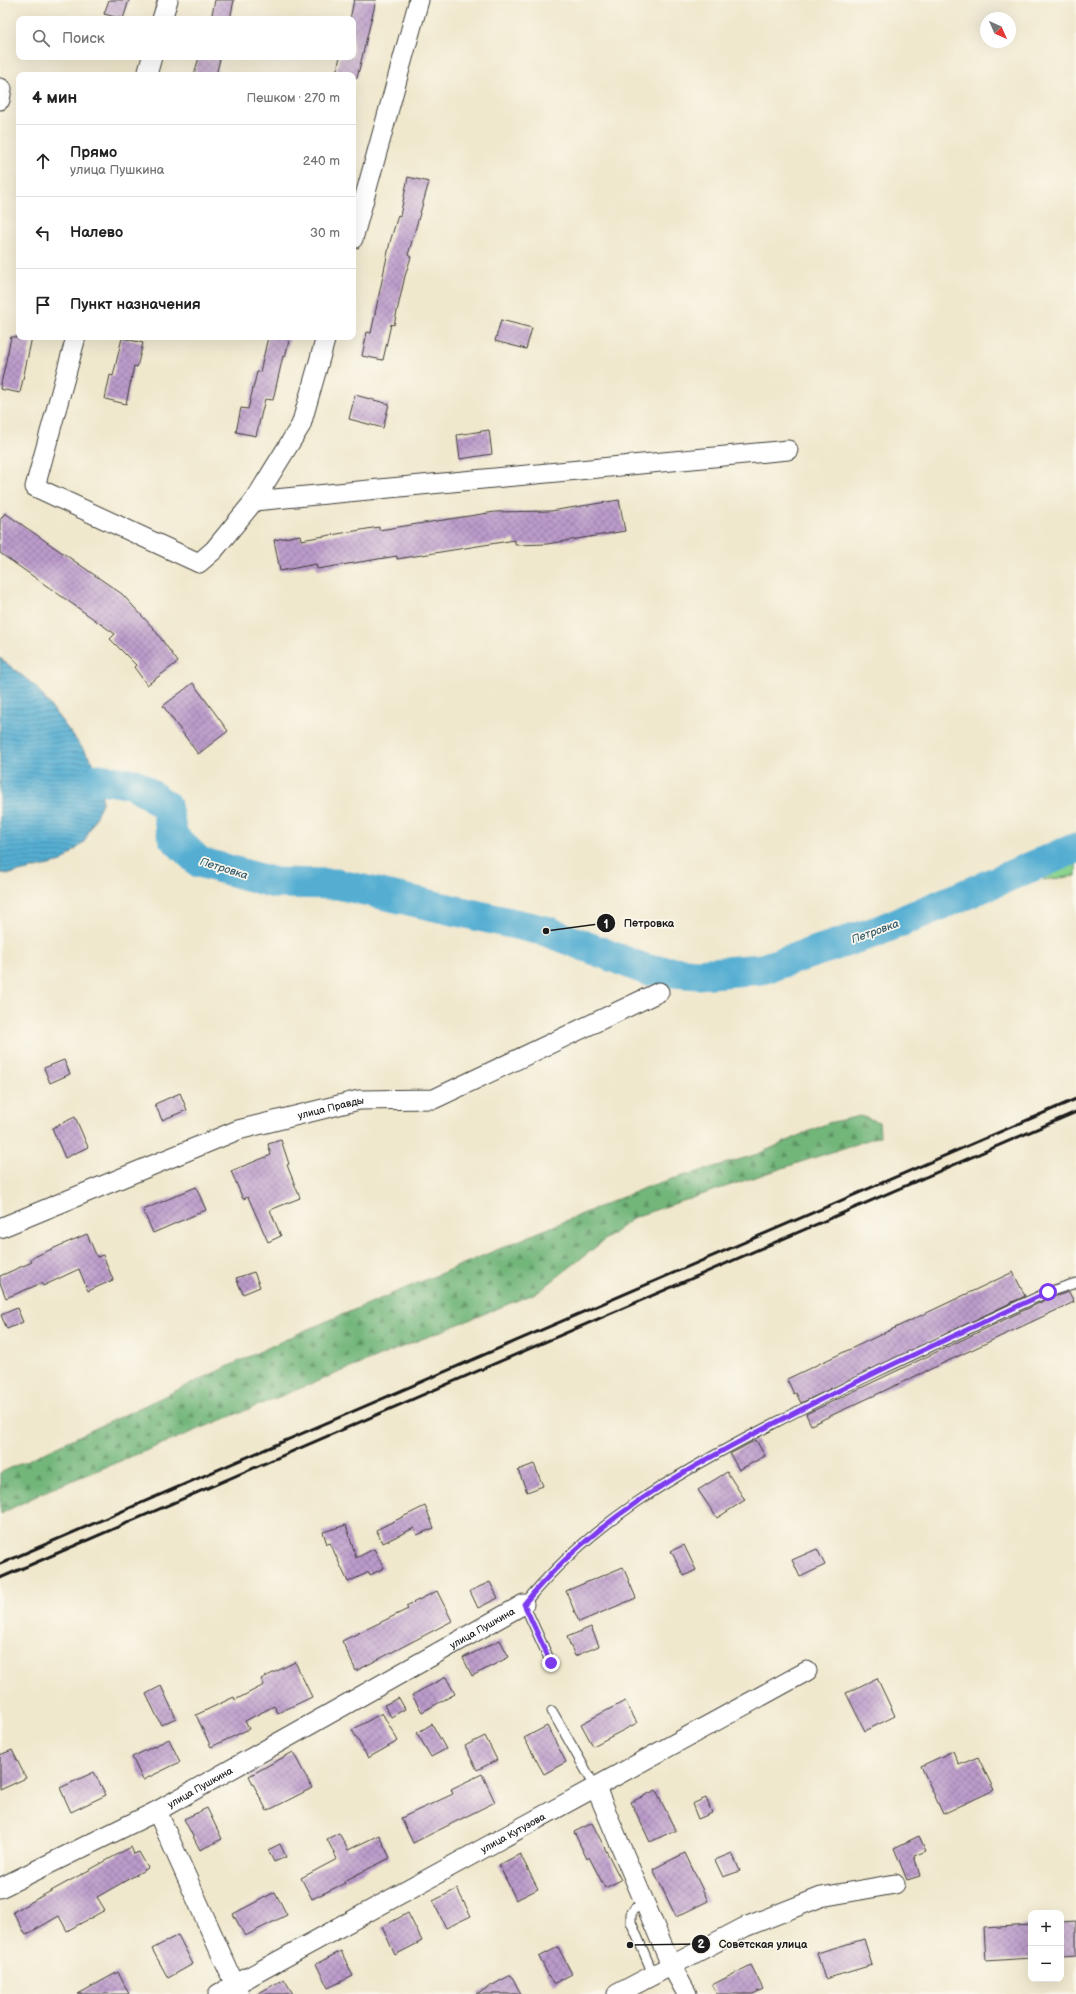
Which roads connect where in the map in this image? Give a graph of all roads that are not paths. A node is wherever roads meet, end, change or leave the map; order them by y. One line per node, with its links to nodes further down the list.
1 (168, 0): 3 (street)
2 (420, 0): 8 (street)
3 (163, 16)
4 (151, 60): 5 (street)
5 (148, 72)
6 (0, 88): 7 (street)
7 (0, 100)
8 (356, 228)
9 (75, 340): 12 (street)
10 (325, 340): 12 (street)
11 (788, 450): 12 (street)
12 (254, 501)
13 (660, 992): 14 (street, улица Правды)
14 (0, 1228)
15 (1076, 1283): 16 (lane, улица Пушкина)
16 (524, 1604): 17 (lane); 21 (street, улица Пушкина)
17 (551, 1663)
18 (807, 1671): 20 (street, улица Кутузова)
19 (552, 1711): 20 (lane)
20 (596, 1788): 24 (street); 27 (street, улица Кутузова)
21 (157, 1811): 23 (street, улица Пушкина); 27 (street)
22 (895, 1884): 25 (street)
23 (0, 1888)
24 (646, 1905): 25 (street); 26 (lane)
25 (671, 1965): 26 (street); 30 (street)
26 (654, 1974): 29 (street)
27 (237, 1990): 28 (street, улица Кутузова)
28 (218, 1994)
29 (617, 1994)
30 (687, 1994)

